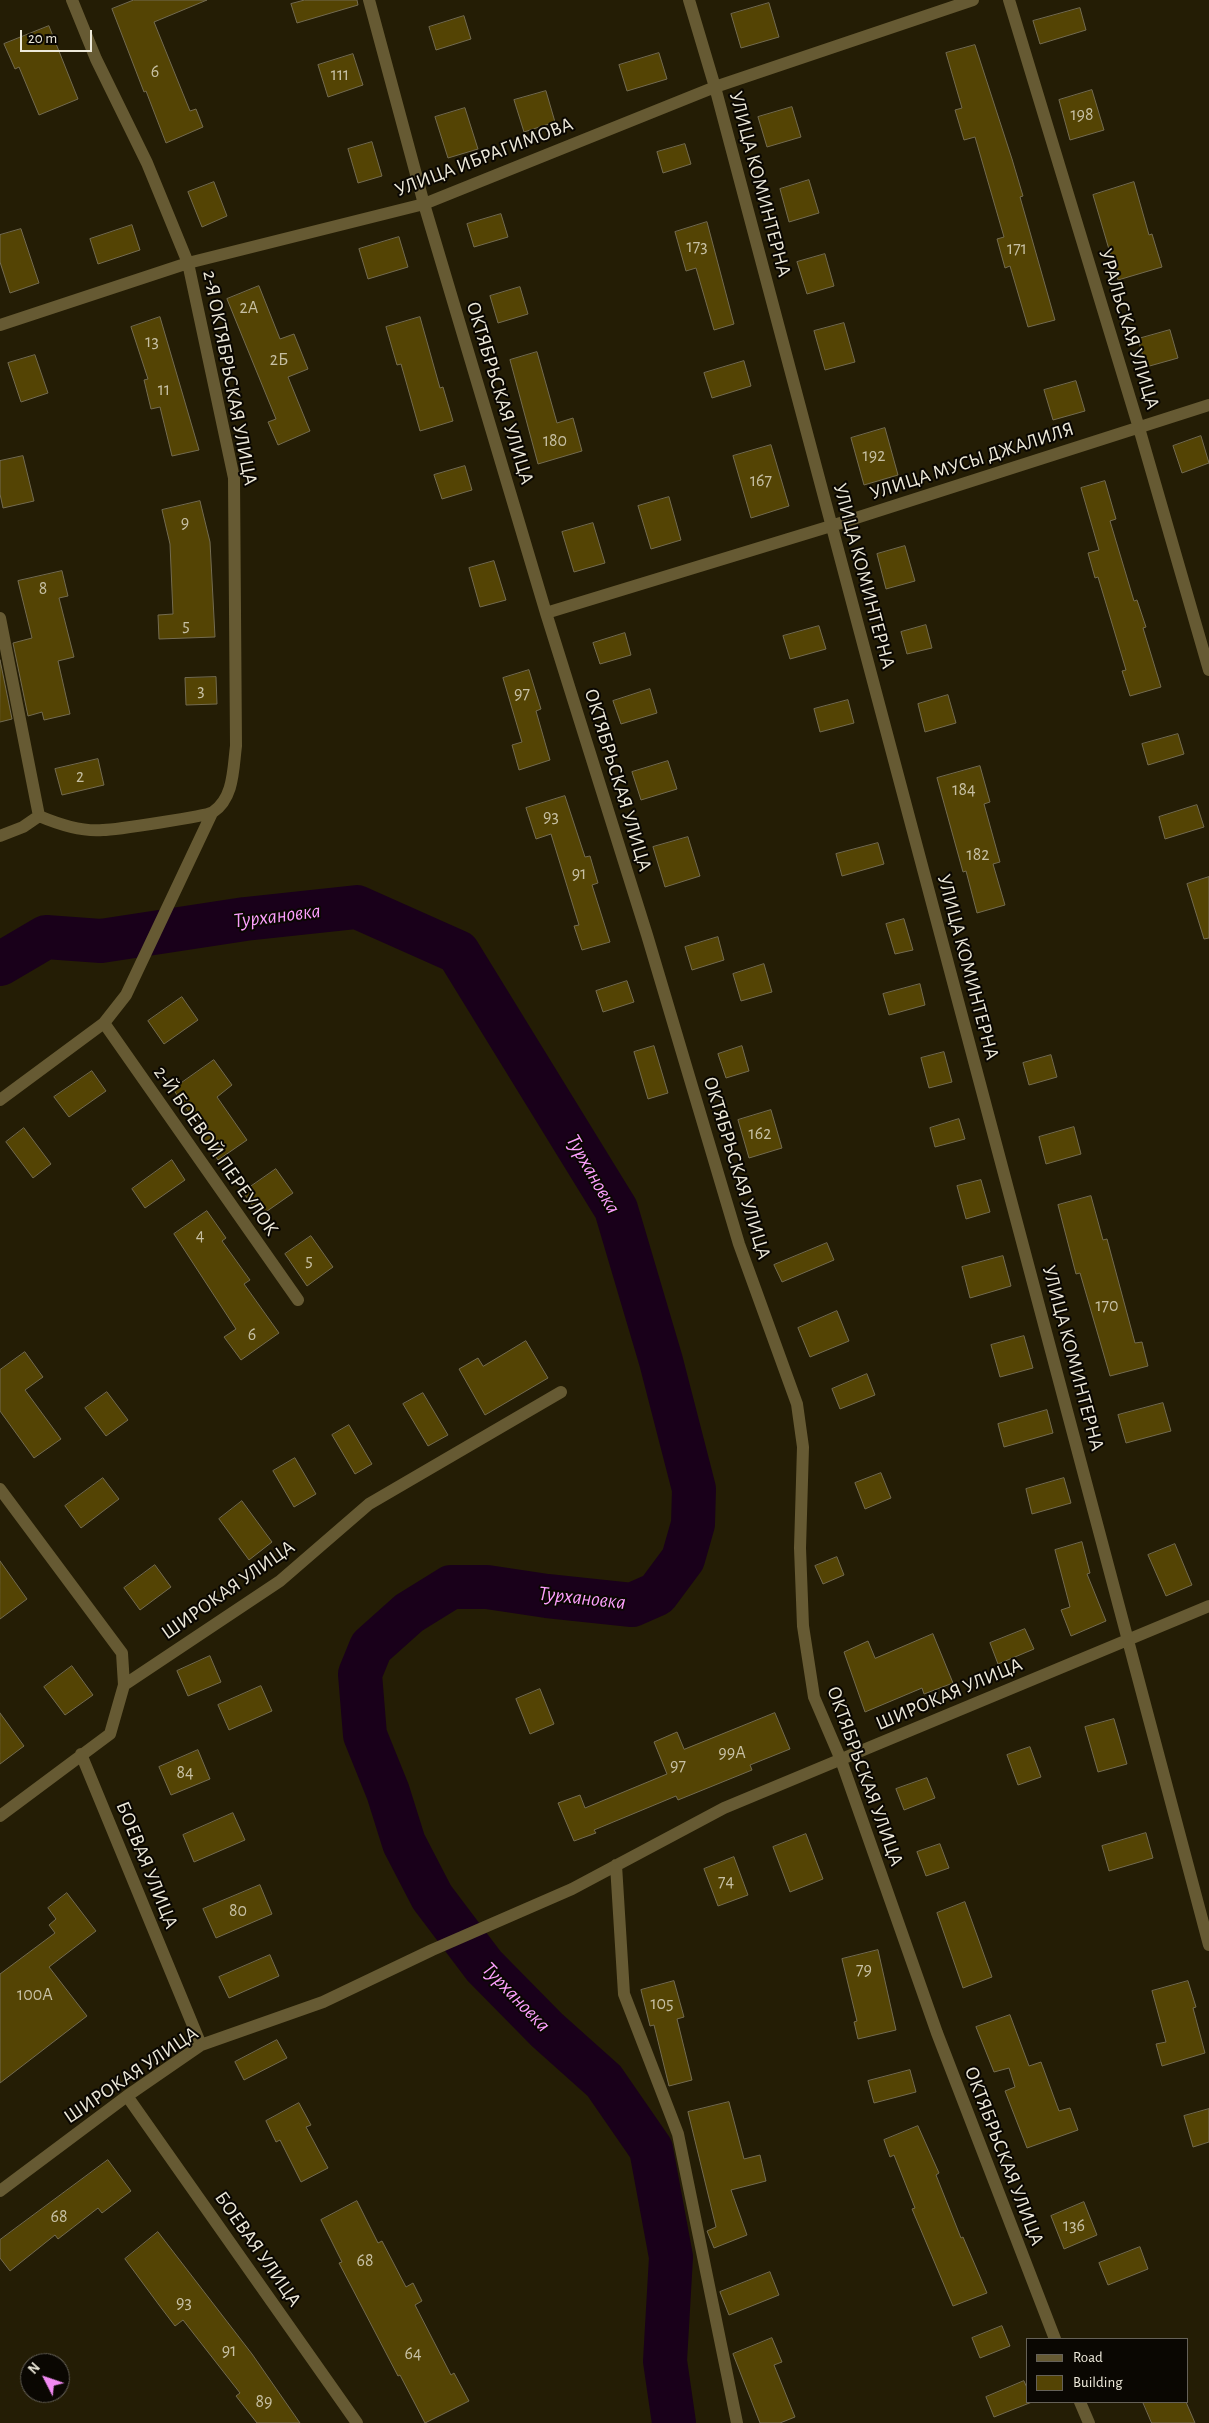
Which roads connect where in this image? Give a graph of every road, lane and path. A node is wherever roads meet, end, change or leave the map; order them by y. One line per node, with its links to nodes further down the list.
1 (72, 0): 8 (street, 2-Я ОКТЯБРЬСКАЯ УЛИЦА)
2 (369, 0): 7 (street, ОКТЯБРЬСКАЯ УЛИЦА)
3 (689, 0): 6 (street, УЛИЦА КОМИНТЕРНА)
4 (973, 0): 6 (street, УЛИЦА ИБРАГИМОВА)
5 (1009, 0): 11 (street, УРАЛЬСКАЯ УЛИЦА)
6 (715, 87): 7 (street, УЛИЦА ИБРАГИМОВА); 12 (street, УЛИЦА КОМИНТЕРНА)
7 (424, 204): 8 (street, УЛИЦА ИБРАГИМОВА); 13 (street, ОКТЯБРЬСКАЯ УЛИЦА)
8 (188, 263): 9 (street, УЛИЦА ИБРАГИМОВА); 16 (street, 2-Я ОКТЯБРЬСКАЯ УЛИЦА)
9 (0, 325)
10 (1209, 405): 11 (street, УЛИЦА МУСЫ ДЖАЛИЛЯ)
11 (1139, 428): 12 (street, УЛИЦА МУСЫ ДЖАЛИЛЯ); 15 (street, УРАЛЬСКАЯ УЛИЦА)
12 (831, 526): 13 (street, УЛИЦА МУСЫ ДЖАЛИЛЯ); 25 (street, УЛИЦА КОМИНТЕРНА)
13 (546, 613): 28 (street, ОКТЯБРЬСКАЯ УЛИЦА)
14 (0, 618): 17 (street)
15 (1209, 670)
16 (212, 813): 17 (street); 19 (street)
17 (39, 816): 18 (street)
18 (0, 836)
19 (104, 1023): 20 (street); 21 (street, 2-Й БОЕВОЙ ПЕРЕУЛОК)
20 (0, 1100)
21 (298, 1300)
22 (560, 1392): 26 (street, ШИРОКАЯ УЛИЦА)
23 (0, 1489): 26 (street)
24 (1209, 1606): 25 (street, ШИРОКАЯ УЛИЦА)
25 (1128, 1641): 28 (street, ШИРОКАЯ УЛИЦА); 31 (street, УЛИЦА КОМИНТЕРНА)
26 (124, 1685): 27 (street)
27 (81, 1754): 29 (street); 32 (street, БОЕВАЯ УЛИЦА)
28 (841, 1760): 30 (street, ШИРОКАЯ УЛИЦА); 35 (street, ОКТЯБРЬСКАЯ УЛИЦА)
29 (0, 1816)
30 (616, 1866): 32 (street, ШИРОКАЯ УЛИЦА); 38 (street)
31 (1209, 1944)
32 (201, 2045): 33 (street, ШИРОКАЯ УЛИЦА)
33 (127, 2096): 34 (street, ШИРОКАЯ УЛИЦА); 37 (street, БОЕВАЯ УЛИЦА)
34 (0, 2191)
35 (1055, 2338)
36 (1080, 2403): 39 (street)
37 (357, 2423)
38 (737, 2423)
39 (1089, 2423)

